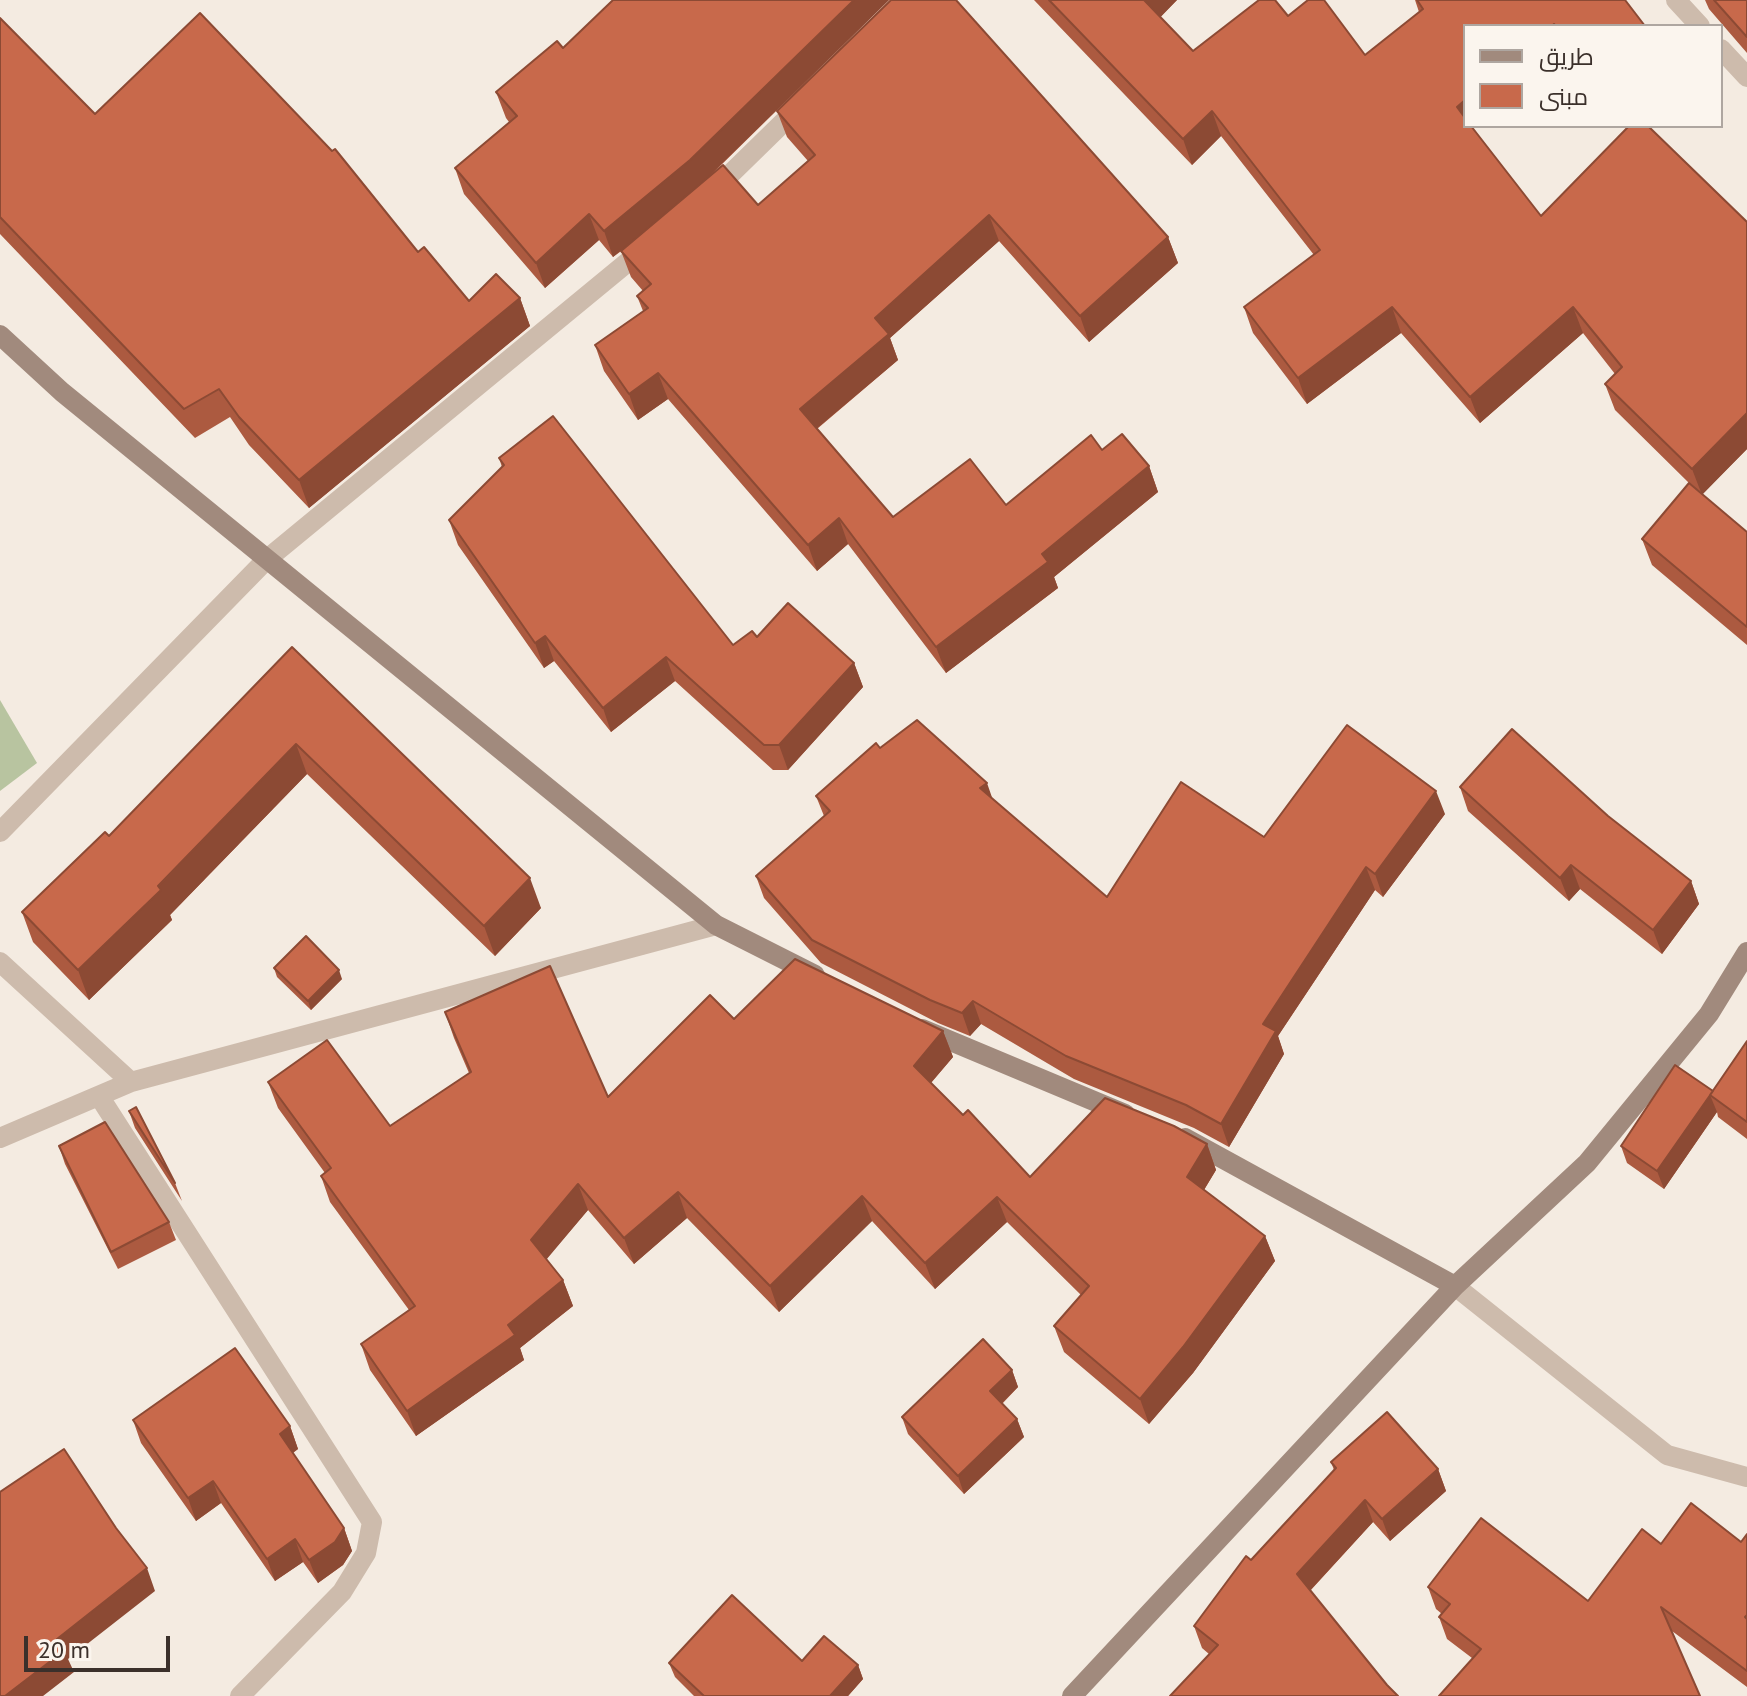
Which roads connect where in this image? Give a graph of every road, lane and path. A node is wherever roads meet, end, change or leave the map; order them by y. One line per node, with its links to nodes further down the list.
1 (1676, 0): 2 (street)
2 (1698, 24)
3 (1723, 51): 4 (street)
4 (1747, 77)
5 (819, 87): 6 (street)
6 (695, 207)
7 (659, 237): 9 (street)
8 (0, 335): 9 (main road)
9 (266, 560): 10 (street); 11 (main road)
10 (0, 832)
11 (716, 925): 14 (main road); 16 (street)
12 (1747, 952): 19 (main road)
13 (0, 962): 16 (street)
14 (838, 987)
15 (906, 1021): 19 (main road)
16 (131, 1082): 17 (street)
17 (99, 1096): 18 (street); 21 (street)
18 (0, 1138)
19 (1455, 1286): 20 (street); 22 (main road)
20 (1747, 1477)
21 (240, 1696)
22 (1072, 1696)

